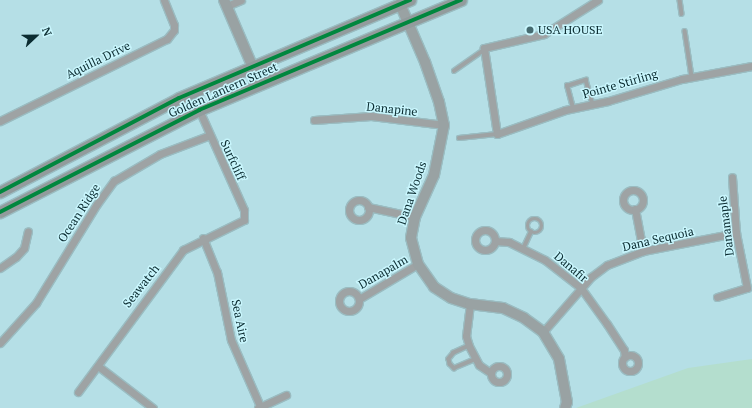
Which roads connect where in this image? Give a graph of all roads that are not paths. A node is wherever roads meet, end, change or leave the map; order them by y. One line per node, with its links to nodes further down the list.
1 (164, 0): 21 (street, Aquilla Drive)
2 (241, 0): 7 (street)
3 (461, 0): 9 (main road, Golden Lantern Street)
4 (598, 0): 11 (street)
5 (680, 0): 8 (lane)
6 (405, 2): 9 (street, Dana Woods); 12 (main road, Golden Lantern Street)
7 (225, 3): 12 (street)
8 (682, 14)
9 (408, 22): 16 (main road, Golden Lantern Street); 22 (street, Dana Woods)
10 (685, 31): 15 (lane)
11 (484, 49): 14 (lane); 23 (street)
12 (252, 66): 16 (street); 27 (main road, Golden Lantern Street)
13 (752, 66): 15 (street, Pointe Stirling)
14 (454, 71)
15 (692, 77): 17 (street, Pointe Stirling)
16 (260, 84): 19 (main road, Golden Lantern Street)
17 (593, 104): 18 (street, Pointe Stirling); 18 (lane)
18 (573, 108): 23 (street, Pointe Stirling)
19 (199, 110): 24 (street, Surfcliff); 30 (main road, Golden Lantern Street)
20 (314, 120): 22 (street, Danapine)
21 (0, 121)
22 (444, 125): 31 (street, Dana Woods)
23 (497, 134): 25 (lane)
24 (210, 135): 32 (street, Surfcliff); 47 (street, Ocean Ridge)
25 (459, 138)
26 (732, 178): 35 (street, Danamaple)
27 (0, 192)
28 (368, 207): 31 (street)
29 (635, 210): 39 (street)
30 (0, 212)
31 (415, 217): 40 (street, Dana Woods)
32 (244, 220): 36 (street, Seawatch)
33 (28, 230): 41 (street)
34 (531, 232): 34 (lane); 38 (lane)
35 (736, 233): 39 (street, Dana Sequoia); 43 (street, Danamaple)
36 (203, 238): 51 (street, Seawatch); 55 (street, Sea Aire)
37 (495, 241): 38 (street, Danafir)
38 (523, 248): 42 (street, Danafir)
39 (643, 251): 42 (street, Dana Sequoia)
40 (418, 264): 44 (street, Danapalm); 45 (street, Dana Woods)
41 (0, 268)
42 (581, 288): 46 (street, Dana Sequoia); 49 (street, Danafir)
43 (717, 297)
44 (359, 299)
45 (470, 304): 46 (street, Dana Woods); 48 (street)
46 (543, 332): 57 (street, Dana Woods)
47 (0, 343)
48 (469, 346): 50 (street); 50 (lane)
49 (625, 357)
50 (475, 359): 52 (street)
51 (98, 366): 53 (street, Seawatch); 56 (street)
52 (491, 373)
53 (78, 392)
54 (286, 395): 55 (street)
55 (259, 407)
56 (153, 408)
57 (565, 408)

